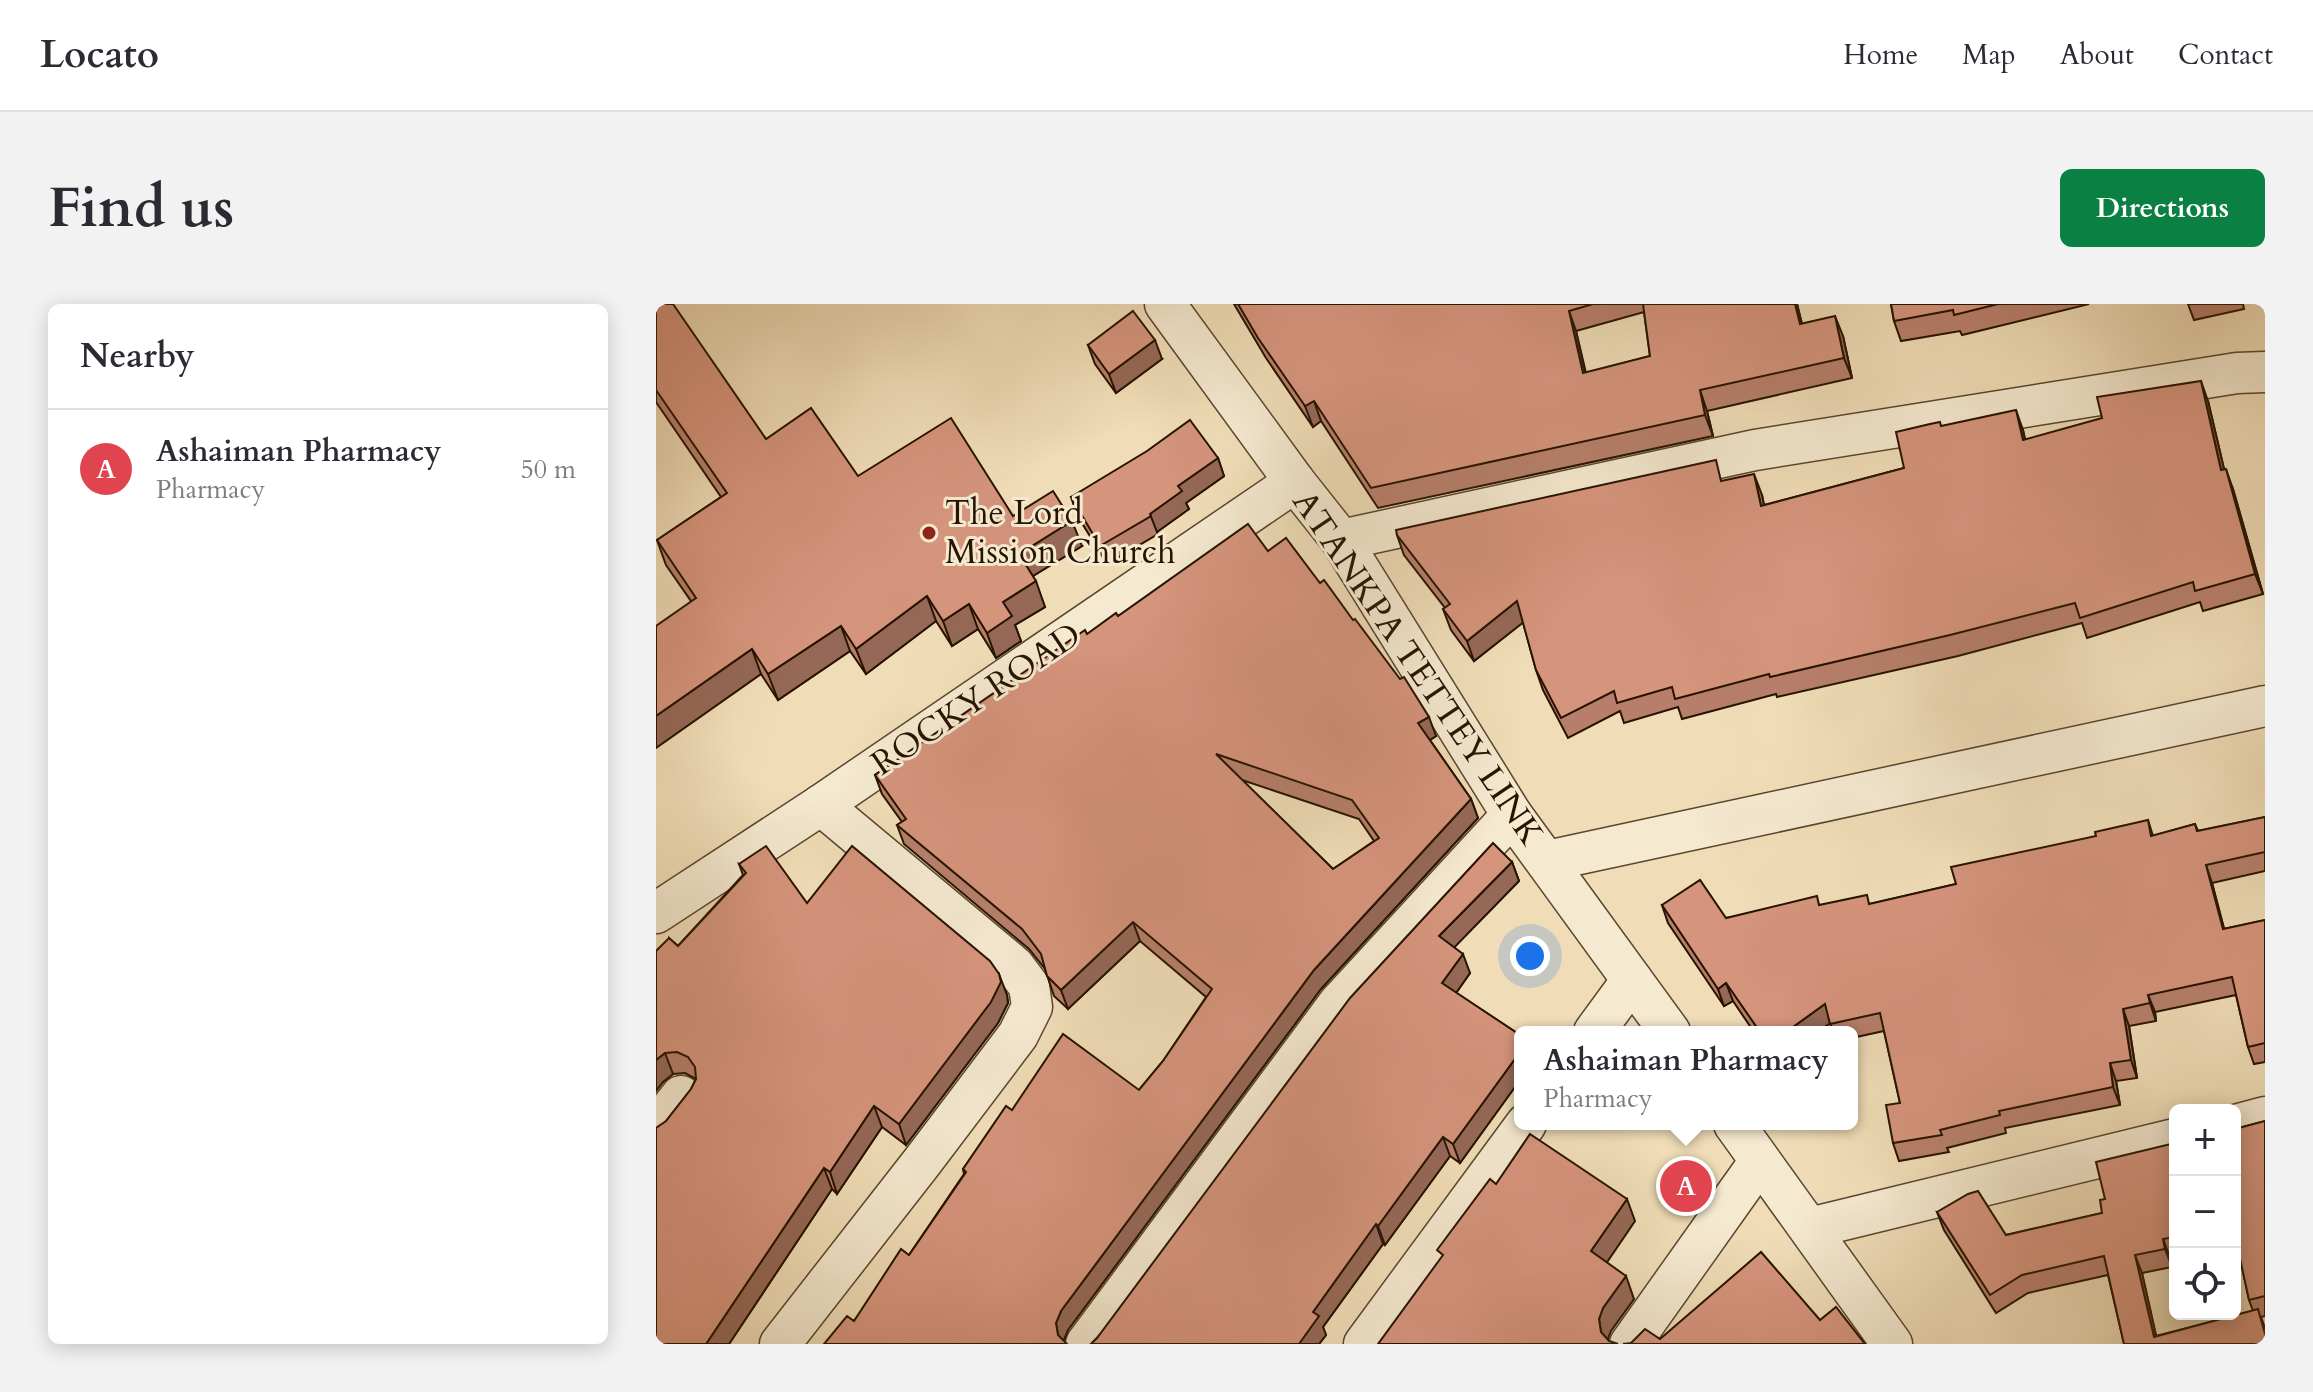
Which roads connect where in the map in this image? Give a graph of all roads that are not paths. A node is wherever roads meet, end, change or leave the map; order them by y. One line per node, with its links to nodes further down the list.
1 (1165, 304): 3 (street, ATANKPA TETTEY LINK)
2 (2265, 372): 4 (street)
3 (1295, 482): 4 (street, ATANKPA TETTEY LINK); 6 (street, ROCKY ROAD)
4 (1341, 540): 7 (street, ATANKPA TETTEY LINK)
5 (2265, 706): 8 (street)
6 (821, 805): 9 (street, ROCKY ROAD); 22 (street)
7 (1512, 815): 8 (street, ATANKPA TETTEY LINK); 23 (street)
8 (1547, 861): 10 (street, ATANKPA TETTEY LINK)
9 (656, 913)
10 (1632, 980): 11 (street); 12 (street, ATANKPA TETTEY LINK)
11 (1598, 1026)
12 (1666, 1026)
13 (681, 1096): 16 (street)
14 (2265, 1117): 15 (street)
15 (2241, 1123)
16 (656, 1128)
17 (1522, 1130): 24 (street)
18 (1738, 1130): 20 (street)
19 (2169, 1140): 21 (street)
20 (1760, 1161): 21 (street); 25 (street)
21 (1810, 1228): 26 (street)
22 (780, 1344)
23 (1086, 1344)
24 (1364, 1344)
25 (1630, 1344)
26 (1892, 1344)

